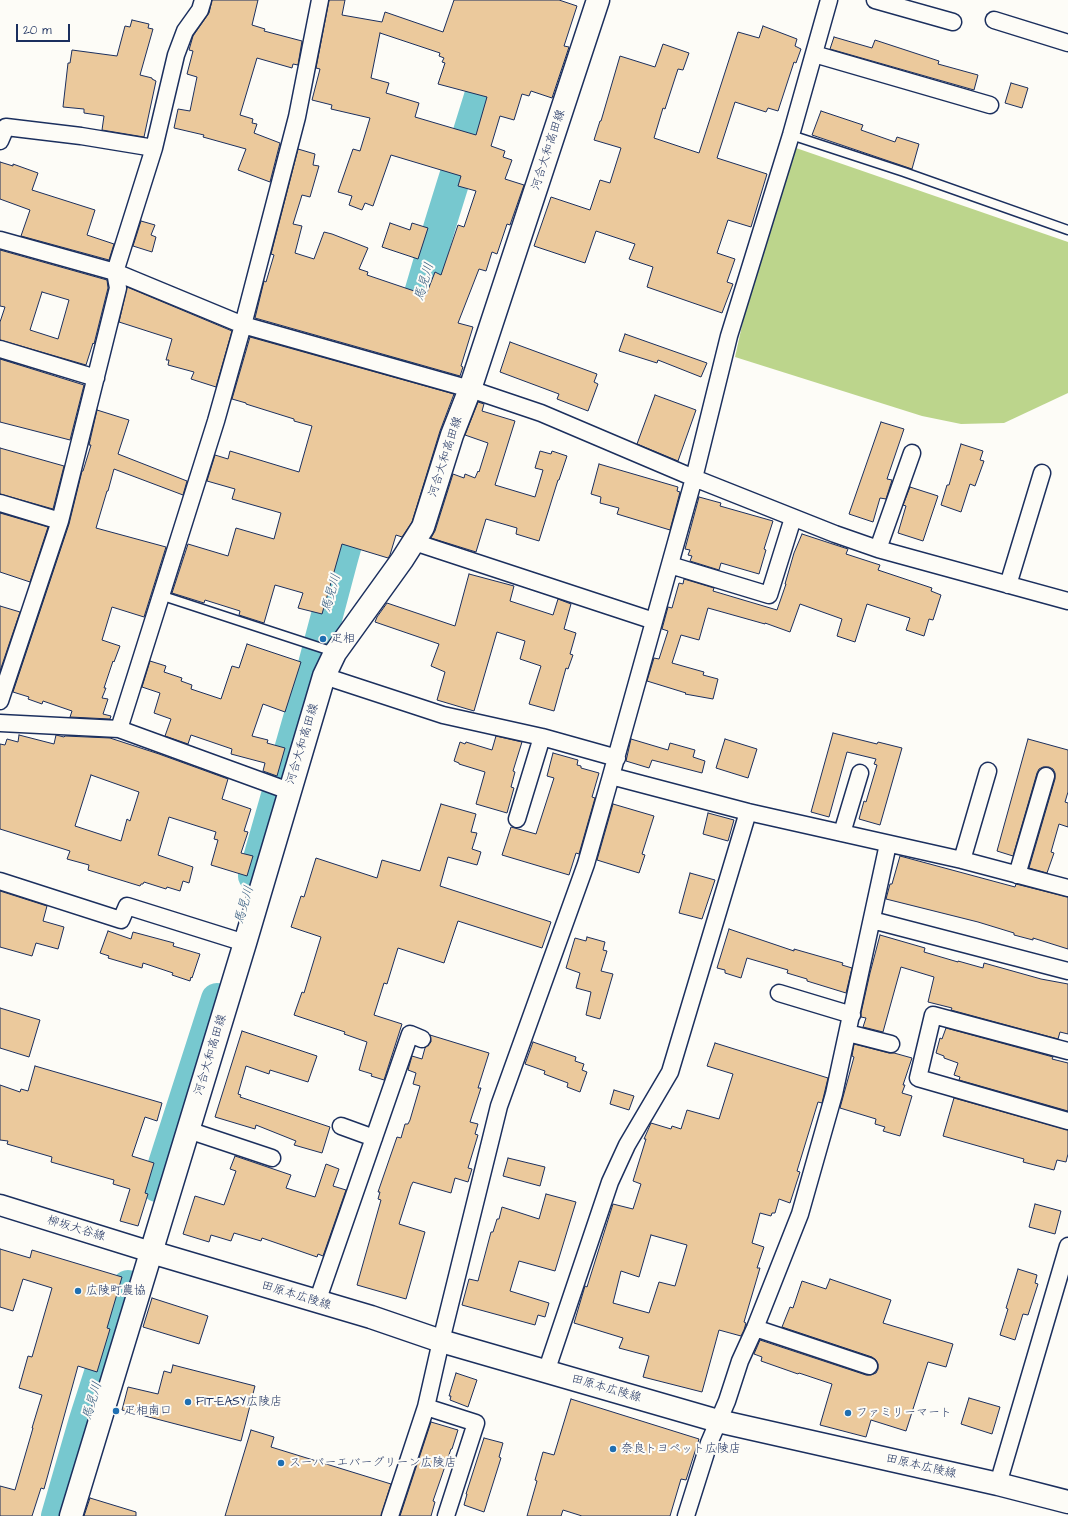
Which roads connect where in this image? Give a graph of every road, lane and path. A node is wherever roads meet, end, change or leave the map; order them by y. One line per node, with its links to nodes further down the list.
1 (203, 0): 13 (street)
2 (320, 0): 17 (street)
3 (597, 0): 20 (main road, 河合大和高田線)
4 (829, 0): 9 (street)
5 (874, 0): 7 (street)
6 (994, 20): 8 (street)
7 (953, 22)
8 (1068, 43)
9 (814, 54): 10 (street); 11 (street)
10 (990, 105)
11 (791, 136): 14 (lane); 23 (street)
12 (0, 141): 13 (street)
13 (154, 148): 16 (street)
14 (1068, 230)
15 (0, 240): 16 (street)
16 (114, 272): 17 (street); 19 (street)
17 (243, 325): 20 (street); 31 (street)
18 (0, 350): 19 (street)
19 (96, 378): 26 (street)
20 (470, 389): 23 (street); 27 (main road, 河合大和高田線)
21 (912, 453): 28 (street)
22 (1042, 473): 30 (street)
23 (694, 478): 25 (street); 29 (street)
24 (0, 503): 26 (street)
25 (793, 518): 28 (street); 29 (street)
26 (60, 521): 36 (street)
27 (414, 542): 33 (street); 34 (main road, 河合大和高田線)
28 (878, 549): 30 (street)
29 (670, 564): 33 (street)
30 (1008, 585): 32 (street)
31 (160, 595): 34 (lane); 38 (street)
32 (1068, 601)
33 (654, 621): 40 (street)
34 (329, 651): 35 (main road, 河合大和高田線)
35 (324, 676): 39 (street); 45 (main road, 河合大和高田線)
36 (0, 701)
37 (0, 723): 38 (street)
38 (119, 730): 45 (street)
39 (542, 737): 40 (street); 47 (street)
40 (616, 758): 43 (street)
41 (988, 771): 50 (street)
42 (860, 773): 48 (street)
43 (612, 776): 46 (street); 73 (street)
44 (1046, 776): 51 (street)
45 (281, 788): 55 (main road, 河合大和高田線)
46 (748, 812): 48 (street); 75 (street)
47 (517, 819)
48 (842, 833): 49 (street)
49 (888, 844): 50 (street); 54 (street)
50 (962, 860): 51 (street)
51 (1017, 875): 53 (street)
52 (0, 882): 55 (street)
53 (1068, 888)
54 (872, 920): 56 (street); 58 (street)
55 (237, 940): 65 (main road, 河合大和高田線)
56 (1068, 971)
57 (779, 992): 58 (street)
58 (852, 1015): 59 (street)
59 (848, 1032): 61 (street); 72 (street)
60 (422, 1039): 66 (street)
61 (891, 1044)
62 (1068, 1051): 63 (street)
63 (1068, 1121)
64 (341, 1126): 66 (street)
65 (188, 1130): 67 (street); 70 (main road, 河合大和高田線)
66 (374, 1138): 71 (street)
67 (272, 1158)
68 (0, 1205): 70 (street, 柳坂大谷線)
69 (1068, 1246): 78 (street)
70 (151, 1252): 71 (main road, 田原本広陵線); 80 (main road, 河合大和高田線)
71 (317, 1302): 73 (main road, 田原本広陵線)
72 (755, 1328): 74 (street); 77 (street)
73 (441, 1341): 75 (main road, 田原本広陵線); 76 (street)
74 (869, 1366)
75 (546, 1372): 77 (main road, 田原本広陵線)
76 (426, 1407): 81 (street); 82 (street)
77 (718, 1421): 78 (main road, 田原本広陵線); 83 (street)
78 (998, 1484): 79 (main road, 田原本広陵線)
79 (1068, 1502)
80 (71, 1516)
81 (390, 1516)
82 (446, 1516)
83 (686, 1516)

